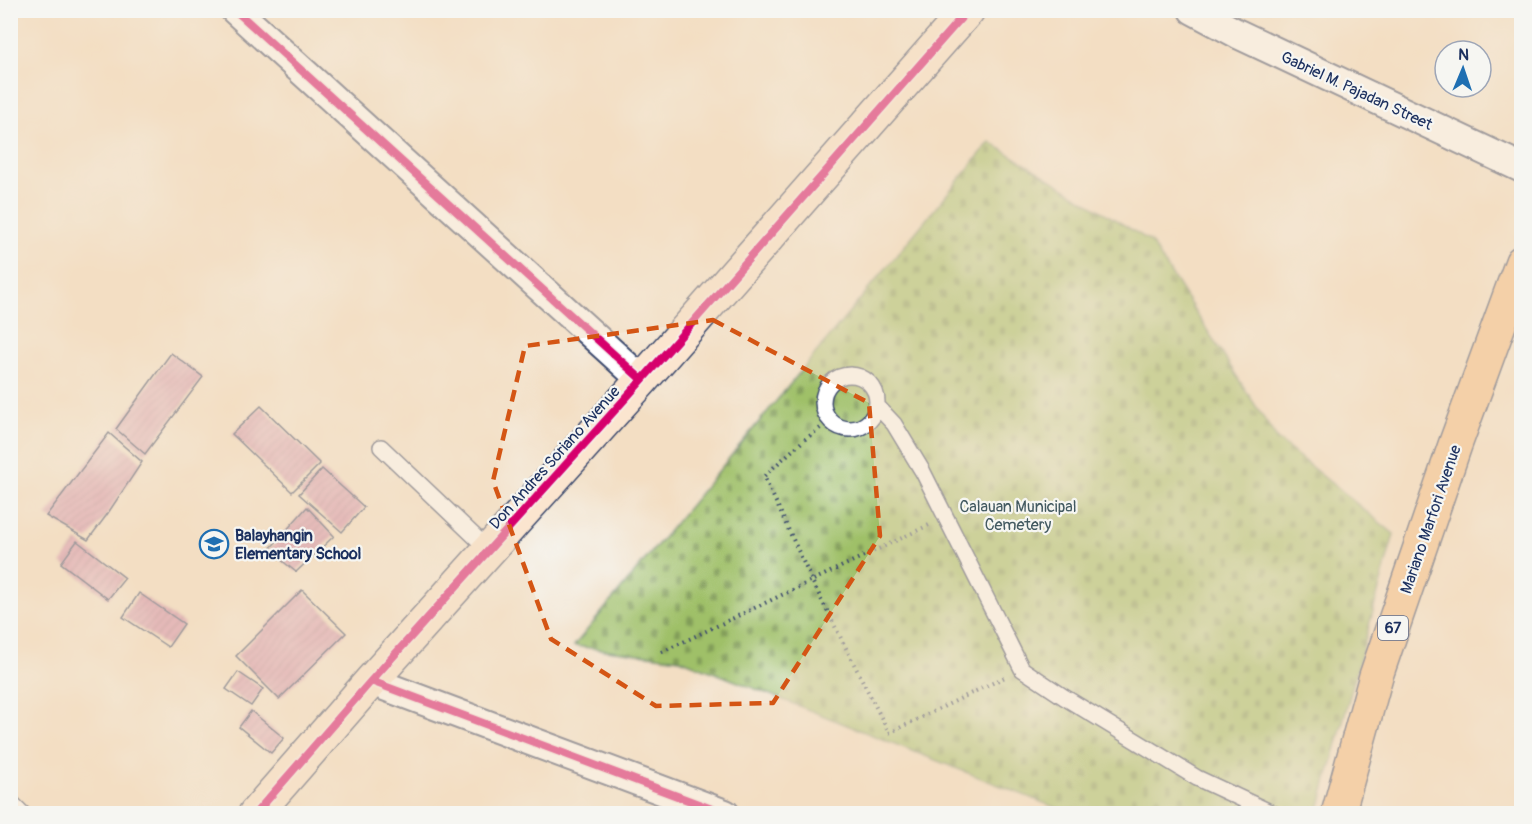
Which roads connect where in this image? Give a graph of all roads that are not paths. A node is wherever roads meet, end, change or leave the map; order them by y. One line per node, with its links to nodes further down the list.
1 (236, 10): 6 (street)
2 (968, 10): 6 (street, Don Andres Soriano Avenue)
3 (1193, 10): 4 (street, Gabriel M. Pajadan Street)
4 (1521, 168)
5 (1521, 262): 16 (main road, Mariano Marfori Avenue / 67)
6 (642, 380): 9 (street, Don Andres Soriano Avenue)
7 (876, 406): 7 (lane); 15 (lane)
8 (381, 447): 9 (lane)
9 (489, 550): 10 (street, Don Andres Soriano Avenue)
10 (371, 681): 13 (street, Don Andres Soriano Avenue); 14 (street)
11 (10, 801): 12 (lane)
12 (23, 813)
13 (255, 813)
14 (725, 813)
15 (1274, 813)
16 (1338, 813)

